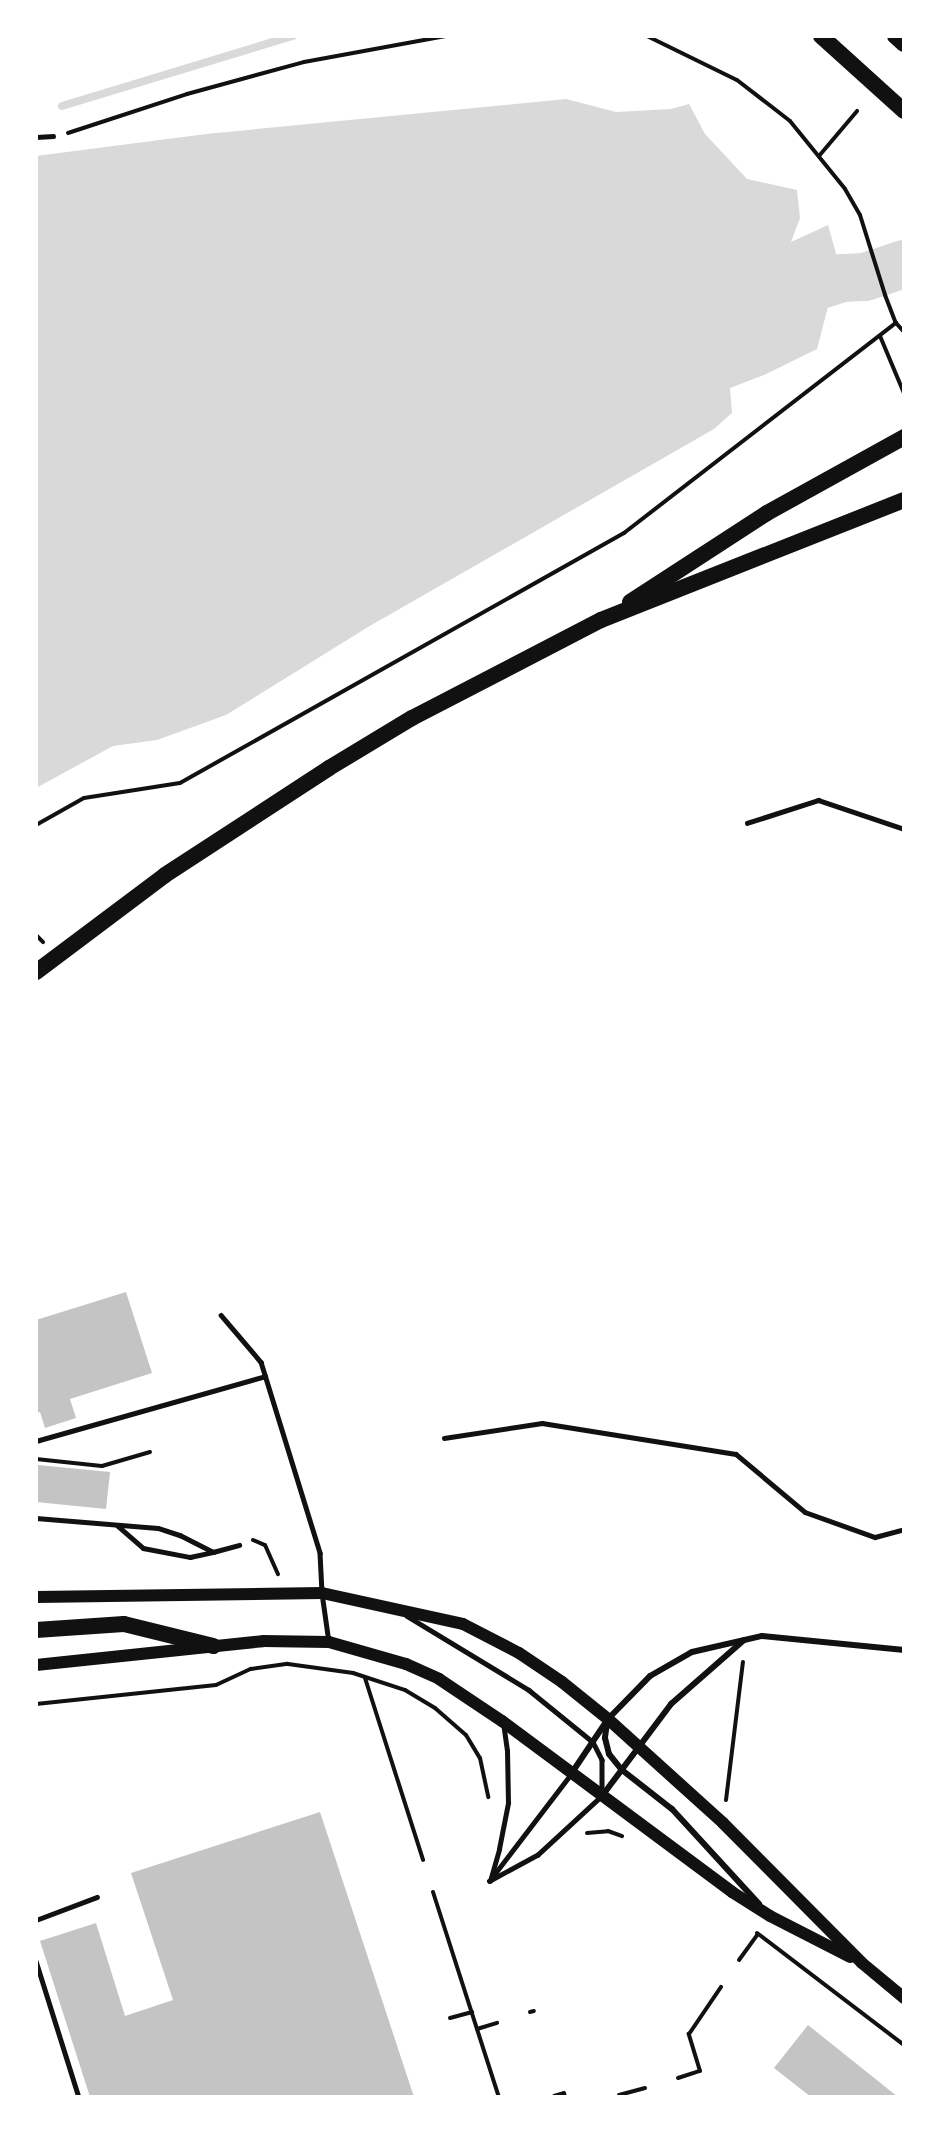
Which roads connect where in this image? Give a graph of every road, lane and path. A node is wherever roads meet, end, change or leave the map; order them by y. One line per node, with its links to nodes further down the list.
1 (446, 36): 8 (path)
2 (647, 36): 10 (path)
3 (820, 36): 7 (highway)
4 (895, 36): 5 (highway)
5 (904, 44)
6 (857, 111): 10 (path)
7 (904, 111)
8 (53, 136): 9 (lane)
9 (36, 137)
10 (819, 156): 11 (path)
11 (896, 323): 12 (path); 13 (path)
12 (904, 332)
13 (880, 336): 14 (path); 19 (path)
14 (904, 393)
15 (904, 437): 17 (highway)
16 (904, 500): 17 (highway)
17 (601, 621): 21 (highway)
18 (747, 824): 20 (lane)
19 (36, 825)
20 (904, 829)
21 (36, 972)
22 (221, 1315): 23 (lane)
23 (265, 1376): 25 (lane); 35 (lane)
24 (444, 1438): 30 (lane)
25 (36, 1442)
26 (150, 1452): 27 (path)
27 (36, 1459)
28 (36, 1518): 29 (lane)
29 (116, 1525): 33 (lane); 33 (lane)
30 (904, 1529)
31 (243, 1536): 34 (path)
32 (238, 1545): 33 (lane)
33 (213, 1552)
34 (278, 1574)
35 (322, 1593): 36 (main road); 37 (main road); 40 (lane)
36 (36, 1597)
37 (391, 1606): 46 (main road); 48 (lane)
38 (36, 1630): 41 (highway)
39 (746, 1638): 42 (street); 46 (street); 49 (street); 54 (path)
40 (329, 1642): 41 (main road); 47 (main road)
41 (213, 1646): 43 (main road)
42 (904, 1650)
43 (36, 1665)
44 (364, 1677): 45 (path); 53 (path); 57 (path)
45 (36, 1704)
46 (608, 1719): 48 (street); 49 (main road); 50 (street)
47 (502, 1721): 51 (main road); 58 (lane)
48 (593, 1742): 51 (street); 52 (lane)
49 (639, 1746): 50 (street); 54 (main road)
50 (622, 1770): 52 (street); 61 (street)
51 (571, 1774): 52 (main road); 58 (lane)
52 (602, 1796): 58 (lane); 61 (main road)
53 (488, 1797)
54 (723, 1823): 67 (main road)
55 (587, 1833): 56 (path)
56 (627, 1838)
57 (423, 1860)
58 (490, 1881)
59 (433, 1892): 70 (path)
60 (97, 1897): 62 (lane)
61 (770, 1916): 67 (main road)
62 (36, 1920)
63 (748, 1927): 64 (path)
64 (758, 1934): 65 (path); 74 (path)
65 (739, 1960)
66 (36, 1961): 79 (lane)
67 (862, 1963): 69 (main road)
68 (721, 1987): 75 (path)
69 (904, 1998)
70 (472, 2012): 71 (path); 73 (path)
71 (450, 2018)
72 (497, 2023): 73 (path)
73 (477, 2029): 80 (path)
74 (904, 2045)
75 (678, 2078)
76 (645, 2088): 77 (path)
77 (619, 2095)
78 (554, 2096): 81 (path)
79 (79, 2097)
80 (499, 2097)
81 (565, 2097)

